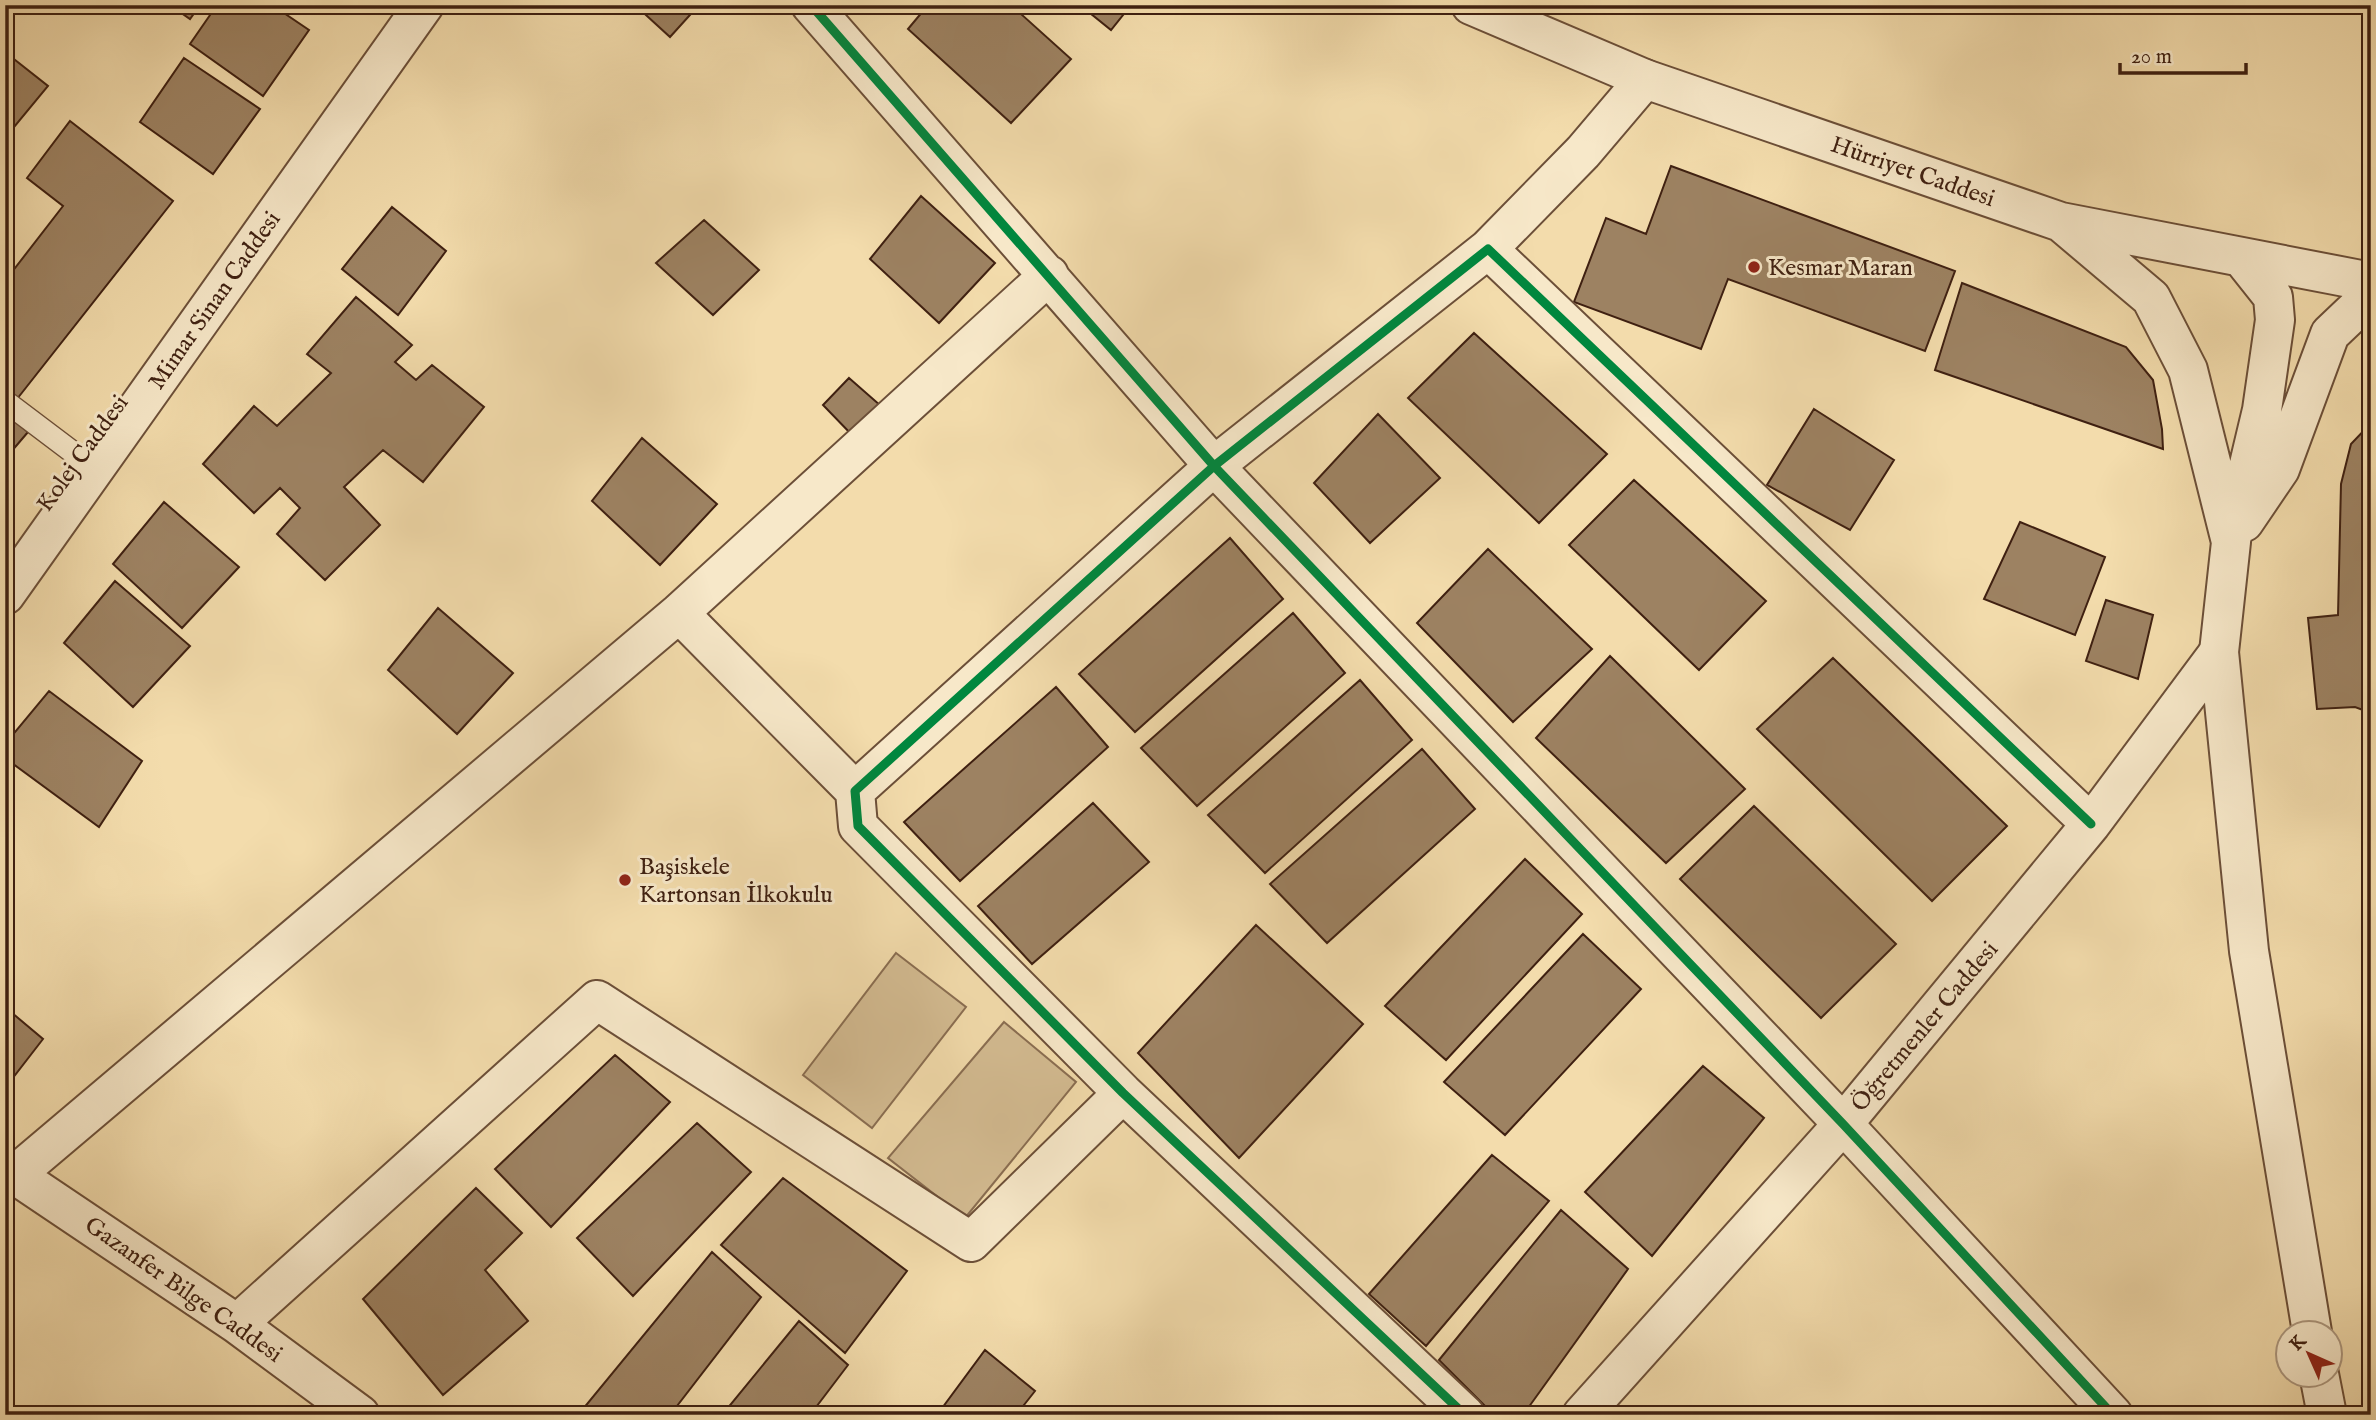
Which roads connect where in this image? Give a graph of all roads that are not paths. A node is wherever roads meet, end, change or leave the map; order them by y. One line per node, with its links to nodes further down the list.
1 (404, 5): 13 (street, Kolej Caddesi)
2 (424, 5): 13 (street, Mimar Sinan Caddesi)
3 (811, 5): 9 (street)
4 (1471, 5): 5 (street, Hürriyet Caddesi)
5 (1645, 79): 6 (street, Hürriyet Caddesi); 7 (street)
6 (2061, 222): 8 (street, Hürriyet Caddesi); 15 (street)
7 (1488, 249): 14 (street); 21 (street)
8 (2242, 258): 10 (street, Hürriyet Caddesi); 15 (street)
9 (1049, 275): 14 (street); 18 (street)
10 (2371, 282)
11 (2371, 295): 15 (street)
12 (5, 401): 13 (lane)
13 (87, 463): 16 (street, Kolej Caddesi); 17 (street, Mimar Sinan Caddesi)
14 (1214, 466): 20 (street); 23 (street)
15 (2231, 542): 19 (street)
16 (5, 559)
17 (5, 596)
18 (679, 612): 20 (street); 24 (street)
19 (2219, 652): 21 (street, Öğretmenler Caddesi); 25 (street)
20 (855, 791): 22 (street)
21 (2091, 824): 23 (street, Öğretmenler Caddesi)
22 (1123, 1093): 26 (street); 29 (street)
23 (1843, 1124): 30 (street, Öğretmenler Caddesi); 31 (street)
24 (11, 1171): 26 (street, Gazanfer Bilge Caddesi)
25 (2310, 1318)
26 (237, 1324): 28 (street, Gazanfer Bilge Caddesi)
27 (2322, 1388): 32 (street)
28 (360, 1415)
29 (1465, 1415)
30 (1582, 1415)
31 (2113, 1415)
32 (2327, 1415)

